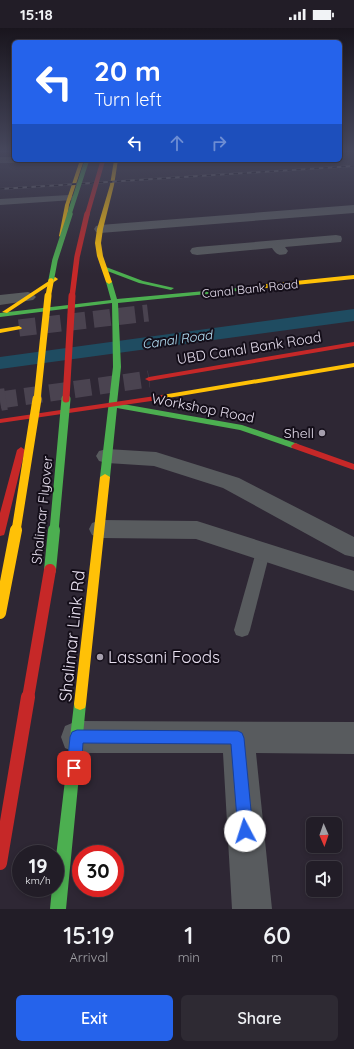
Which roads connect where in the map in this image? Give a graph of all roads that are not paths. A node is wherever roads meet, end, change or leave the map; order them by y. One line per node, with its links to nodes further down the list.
1 (78, 191): 37 (main road, Shalimar Flyover, bridge)
2 (83, 191): 5 (main road)
3 (94, 191): 42 (main road, Shalimar Flyover, bridge)
4 (110, 191): 9 (main road, Shalimar Link Rd)
5 (70, 193): 6 (street); 15 (main road)
6 (0, 202)
7 (354, 209): 8 (street)
8 (262, 218): 9 (street); 11 (street)
9 (100, 229): 13 (main road, Shalimar Link Rd)
10 (336, 239): 11 (street)
11 (278, 248): 12 (street)
12 (197, 252)
13 (104, 268): 16 (main road); 19 (main road, Shalimar Link Rd)
14 (354, 277): 16 (main road)
15 (55, 279): 17 (main road); 20 (main road)
16 (205, 292): 19 (main road)
17 (28, 297): 18 (street); 21 (main road)
18 (0, 300)
19 (115, 301): 20 (main road); 27 (main road, Shalimar Link Rd)
20 (51, 308): 21 (main road); 28 (main road, bridge)
21 (0, 315)
22 (19, 328): 23 (main road)
23 (0, 331)
24 (354, 344): 26 (main road, UBD Canal Bank Road)
25 (354, 365): 27 (main road)
26 (149, 379)
27 (113, 405): 28 (main road); 30 (main road, Shalimar Link Rd); 31 (main road, Workshop Road)
28 (29, 417): 29 (main road); 33 (main road)
29 (0, 421)
30 (107, 456): 32 (main road, Shalimar Link Rd); 34 (street)
31 (353, 462)
32 (100, 529): 35 (street); 39 (main road, Shalimar Link Rd)
33 (0, 532)
34 (354, 548)
35 (263, 552): 36 (street); 38 (lane)
36 (354, 581)
37 (0, 613)
38 (242, 630)
39 (77, 737): 40 (street); 43 (main road, Shalimar Link Rd)
40 (238, 738): 41 (street); 44 (street)
41 (354, 738)
42 (0, 863)
43 (58, 909)
44 (252, 909)

